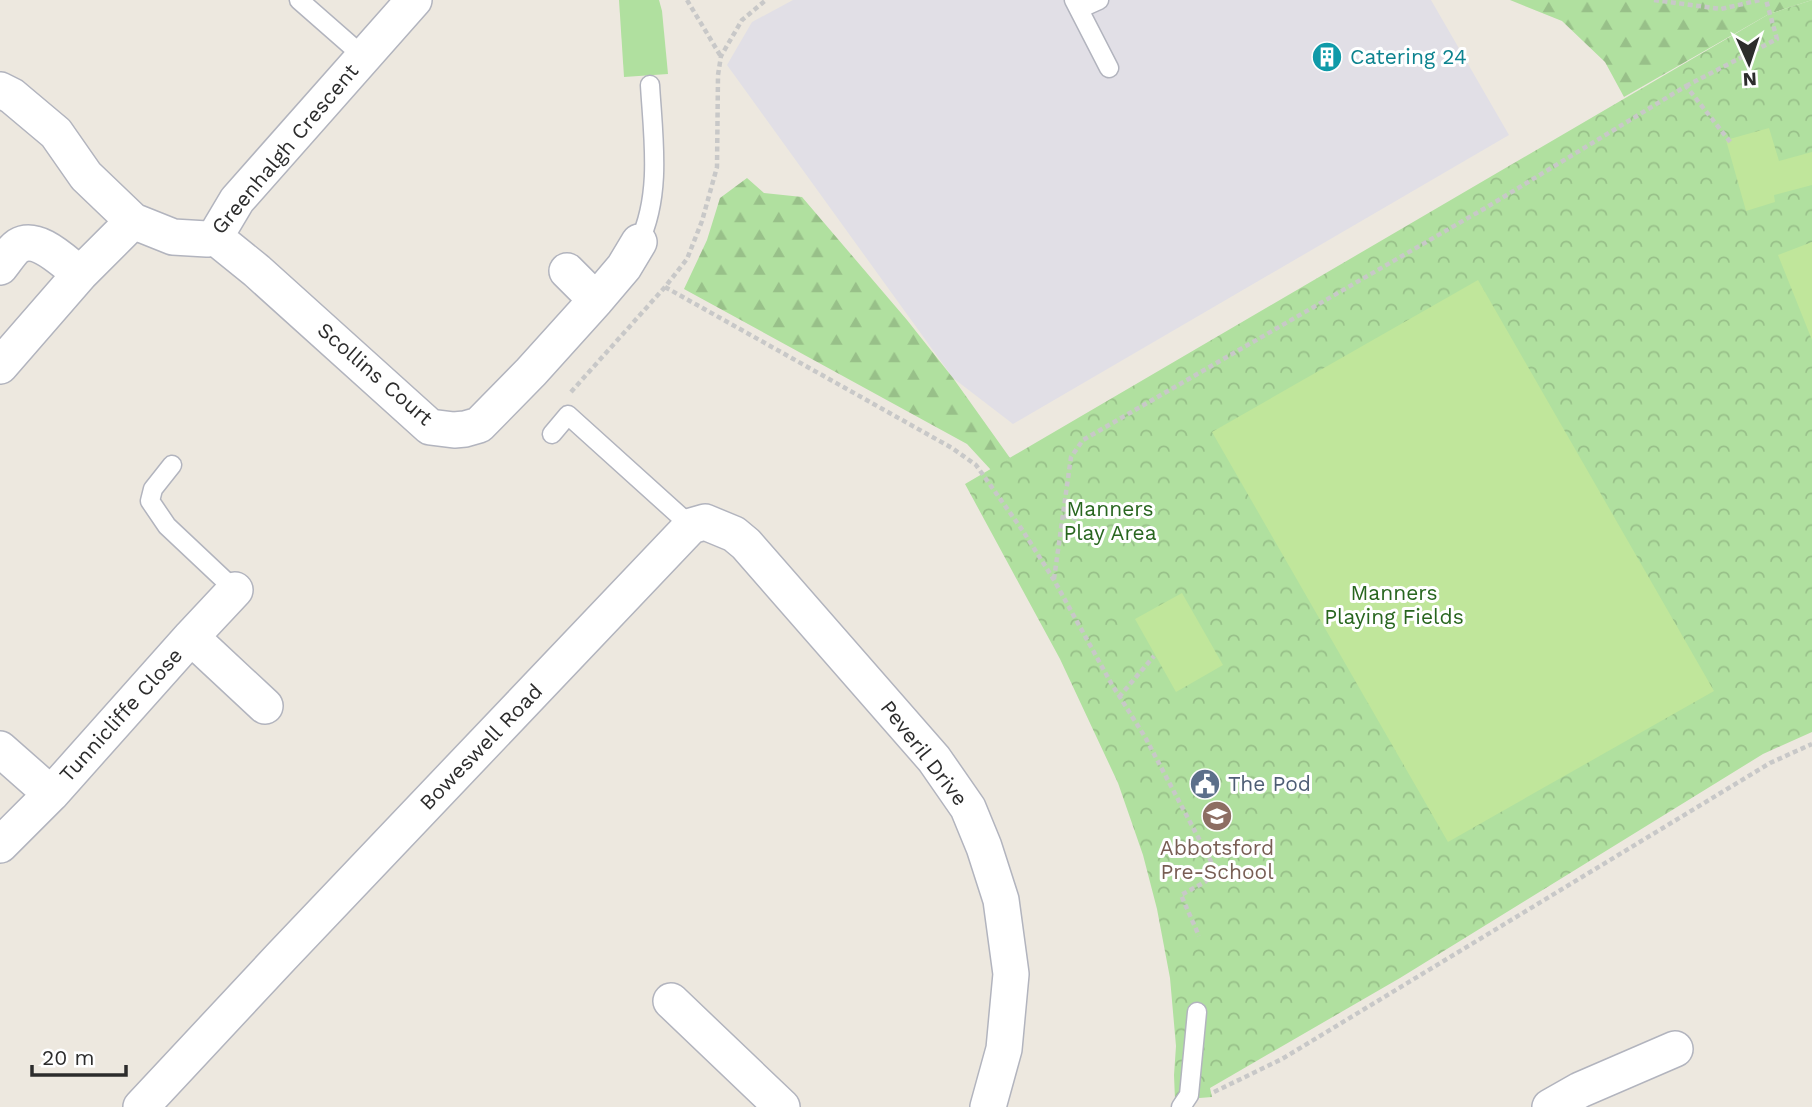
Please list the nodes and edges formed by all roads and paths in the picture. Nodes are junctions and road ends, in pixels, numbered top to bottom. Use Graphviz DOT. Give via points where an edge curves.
graph roads {
  1 [pos="299,0"];
  2 [pos="414,0"];
  3 [pos="687,0"];
  4 [pos="766,0"];
  5 [pos="1099,0"];
  6 [pos="1654,0"];
  7 [pos="1760,0"];
  8 [pos="1766,0"];
  9 [pos="1077,5"];
  10 [pos="721,56"];
  11 [pos="364,57"];
  12 [pos="1109,68"];
  13 [pos="650,85"];
  14 [pos="1686,86"];
  15 [pos="0,90"];
  16 [pos="1731,143"];
  17 [pos="133,221"];
  18 [pos="215,237"];
  19 [pos="639,242"];
  20 [pos="0,267"];
  21 [pos="567,271"];
  22 [pos="80,274"];
  23 [pos="665,287"];
  24 [pos="596,300"];
  25 [pos="0,366"];
  26 [pos="568,415"];
  27 [pos="552,434"];
  28 [pos="172,465"];
  29 [pos="1064,516"];
  30 [pos="1078,519"];
  31 [pos="691,527"];
  32 [pos="1054,580"];
  33 [pos="235,590"];
  34 [pos="191,637"];
  35 [pos="1154,656"];
  36 [pos="1119,697"];
  37 [pos="265,706"];
  38 [pos="1812,744"];
  39 [pos="0,749"];
  40 [pos="51,794"];
  41 [pos="0,845"];
  42 [pos="1199,936"];
  43 [pos="671,1001"];
  44 [pos="1197,1012"];
  45 [pos="1675,1049"];
  46 [pos="1185,1101"];
  47 [pos="141,1107"];
  48 [pos="782,1107"];
  49 [pos="988,1107"];
  50 [pos="1550,1107"];
  1 -- 11 [label="lane"];
  2 -- 11 [label="street, Greenhalgh Crescent"];
  3 -- 10 [label="path"];
  4 -- 10 [label="path" via="742,20"];
  5 -- 9 [label="lane"];
  6 -- 7 [label="path" via="1721,9"];
  8 -- 14 [label="path" via="1777,39"];
  9 -- 12 [label="lane"];
  10 -- 23 [label="path" via="717,167 687,259"];
  11 -- 18 [label="street, Greenhalgh Crescent" via="237,200"];
  13 -- 19 [label="lane" via="654,172"];
  14 -- 16 [label="path"];
  14 -- 29 [label="path" via="1487,207 1083,440 1071,457"];
  15 -- 17 [label="street" via="56,133 86,176"];
  17 -- 18 [label="street, Greenhalgh Crescent" via="173,237"];
  17 -- 22 [label="street"];
  18 -- 24 [label="street, Scollins Court" via="430,427 454,430 479,425"];
  19 -- 24 [label="street, Scollins Court"];
  20 -- 22 [label="street" via="18,246 33,242"];
  21 -- 24 [label="street"];
  22 -- 25 [label="street"];
  23 -- 26 [label="path" via="559,407"];
  23 -- 32 [label="path" via="976,465"];
  26 -- 27 [label="lane"];
  26 -- 31 [label="lane"];
  28 -- 33 [label="lane" via="153,489 150,501 167,526"];
  29 -- 30 [label="path"];
  29 -- 32 [label="path"];
  31 -- 47 [label="street, Boweswell Road"];
  31 -- 49 [label="street, Peveril Drive" via="705,522 746,544 934,759 968,808 1001,900 1011,974 1004,1049"];
  32 -- 36 [label="path"];
  33 -- 34 [label="street, Tunnicliffe Close"];
  34 -- 37 [label="street, Tunnicliffe Close"];
  34 -- 40 [label="street, Tunnicliffe Close"];
  35 -- 36 [label="path"];
  36 -- 42 [label="path" via="1216,871 1181,895"];
  38 -- 46 [label="path" via="1770,763 1283,1059 1218,1091"];
  39 -- 40 [label="street"];
  40 -- 41 [label="street, Tunnicliffe Close"];
  43 -- 48 [label="street"];
  44 -- 46 [label="lane"];
  45 -- 50 [label="street"];
}
